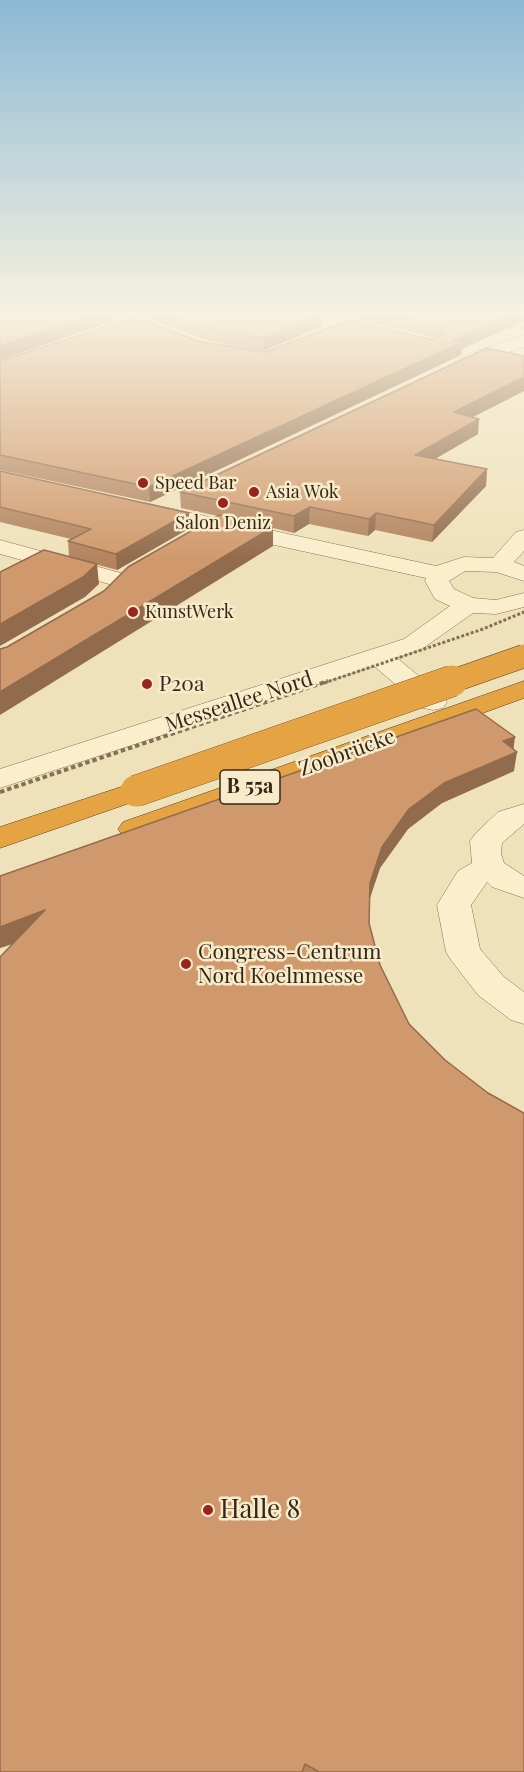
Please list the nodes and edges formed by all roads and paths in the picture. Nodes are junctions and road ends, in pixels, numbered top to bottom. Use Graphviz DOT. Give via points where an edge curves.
graph roads {
  1 [pos="178,499"];
  2 [pos="129,506"];
  3 [pos="152,511"];
  4 [pos="215,525"];
  5 [pos="524,537"];
  6 [pos="187,542"];
  7 [pos="0,547"];
  8 [pos="499,565"];
  9 [pos="440,574"];
  10 [pos="524,574"];
  11 [pos="121,582"];
  12 [pos="524,600"];
  13 [pos="468,605"];
  14 [pos="524,612"];
  15 [pos="361,655"];
  16 [pos="524,656"];
  17 [pos="524,689"];
  18 [pos="433,702"];
  19 [pos="0,779"];
  20 [pos="0,792"];
  21 [pos="524,813"];
  22 [pos="0,838"];
  23 [pos="110,838"];
  24 [pos="489,867"];
  25 [pos="524,888"];
  26 [pos="524,1011"];
  1 -- 3 [label="street"];
  2 -- 3 [label="street"];
  3 -- 4 [label="street"];
  4 -- 6 [label="street"];
  4 -- 9 [label="street"];
  5 -- 8 [label="street"];
  7 -- 11 [label="street"];
  8 -- 9 [label="street" via="464,564"];
  8 -- 10 [label="street"];
  9 -- 13 [label="street" via="437,581 444,594"];
  12 -- 13 [label="street" via="496,607"];
  13 -- 15 [label="street, Messeallee Nord" via="426,637"];
  14 -- 20 [label="path, bridge"];
  15 -- 18 [label="street"];
  15 -- 19 [label="street, Messeallee Nord"];
  16 -- 22 [label="highway, Zoobrücke / B 55a, bridge"];
  17 -- 23 [label="highway, Zoobrücke / B 55a"];
  21 -- 24 [label="street" via="509,819 486,841"];
  24 -- 25 [label="street" via="504,880"];
  24 -- 26 [label="street" via="470,878 462,890 454,906 457,928 464,952 474,966 491,986"];
}
